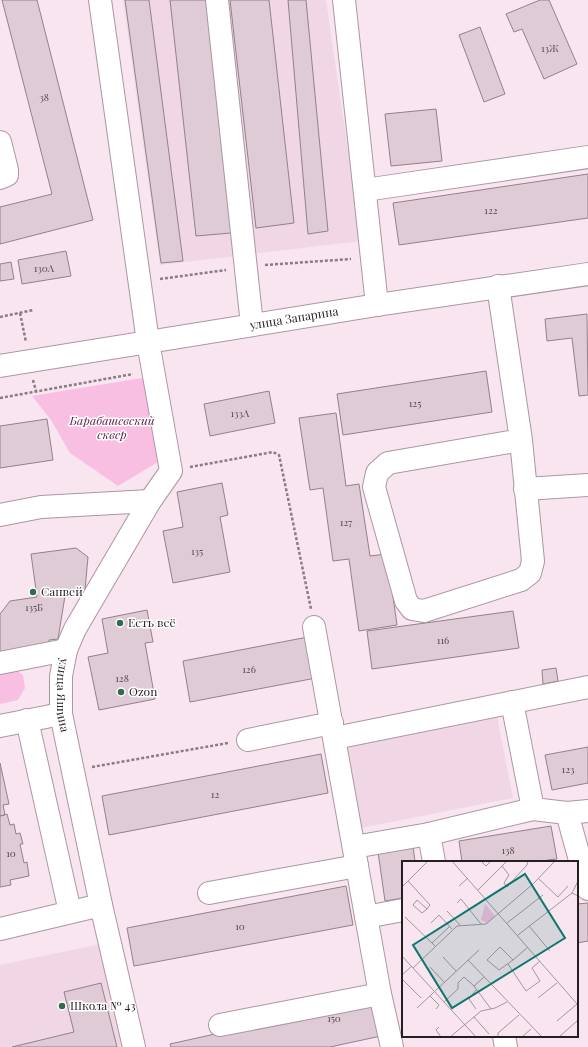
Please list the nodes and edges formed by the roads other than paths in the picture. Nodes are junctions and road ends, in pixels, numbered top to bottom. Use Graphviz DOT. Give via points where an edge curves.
graph roads {
  1 [pos="100,0"];
  2 [pos="217,0"];
  3 [pos="344,0"];
  4 [pos="0,142"];
  5 [pos="588,157"];
  6 [pos="0,178"];
  7 [pos="364,190"];
  8 [pos="588,274"];
  9 [pos="498,286"];
  10 [pos="377,305"];
  11 [pos="252,325"];
  12 [pos="148,342"];
  13 [pos="0,366"];
  14 [pos="521,440"];
  15 [pos="588,485"];
  16 [pos="525,488"];
  17 [pos="150,501"];
  18 [pos="0,514"];
  19 [pos="314,627"];
  20 [pos="66,650"];
  21 [pos="0,663"];
  22 [pos="588,687"];
  23 [pos="512,702"];
  24 [pos="61,714"];
  25 [pos="27,720"];
  26 [pos="0,726"];
  27 [pos="333,730"];
  28 [pos="248,740"];
  29 [pos="532,809"];
  30 [pos="578,812"];
  31 [pos="429,834"];
  32 [pos="356,856"];
  33 [pos="434,861"];
  34 [pos="588,889"];
  35 [pos="209,893"];
  36 [pos="101,906"];
  37 [pos="402,910"];
  38 [pos="70,912"];
  39 [pos="366,917"];
  40 [pos="0,929"];
  41 [pos="380,994"];
  42 [pos="220,1025"];
  43 [pos="504,1037"];
  44 [pos="134,1047"];
  45 [pos="392,1047"];
  46 [pos="506,1047"];
  1 -- 12 [label="street"];
  2 -- 11 [label="street"];
  3 -- 7 [label="street"];
  4 -- 6 [label="street" via="7,170 7,175"];
  5 -- 7 [label="street"];
  7 -- 10 [label="street"];
  8 -- 9 [label="street, улица Запарина"];
  9 -- 10 [label="street, улица Запарина"];
  9 -- 14 [label="street"];
  10 -- 11 [label="street, улица Запарина"];
  11 -- 12 [label="street, улица Запарина"];
  12 -- 13 [label="street, улица Запарина"];
  12 -- 17 [label="street, улица Яшина" via="171,471"];
  14 -- 16 [label="street"];
  14 -- 16 [label="street" via="388,462 376,473 374,487 406,601 412,609 424,611 521,580 530,573 533,561"];
  15 -- 16 [label="street"];
  17 -- 18 [label="street" via="41,507"];
  17 -- 20 [label="street, улица Яшина" via="75,629"];
  19 -- 27 [label="street"];
  20 -- 21 [label="street"];
  20 -- 24 [label="street, улица Яшина" via="61,676"];
  22 -- 23 [label="street"];
  23 -- 27 [label="street"];
  23 -- 29 [label="street"];
  24 -- 25 [label="street"];
  24 -- 36 [label="street, улица Яшина"];
  25 -- 26 [label="street"];
  25 -- 38 [label="street"];
  27 -- 28 [label="street"];
  27 -- 32 [label="street"];
  29 -- 30 [label="street"];
  29 -- 31 [label="street"];
  30 -- 34 [label="street"];
  31 -- 32 [label="street"];
  31 -- 33 [label="street"];
  32 -- 35 [label="street"];
  32 -- 39 [label="street"];
  36 -- 38 [label="street"];
  36 -- 44 [label="street, улица Яшина"];
  37 -- 39 [label="street"];
  38 -- 40 [label="street"];
  39 -- 41 [label="street"];
  41 -- 42 [label="street"];
  41 -- 45 [label="street"];
  43 -- 46 [label="street"];
}
